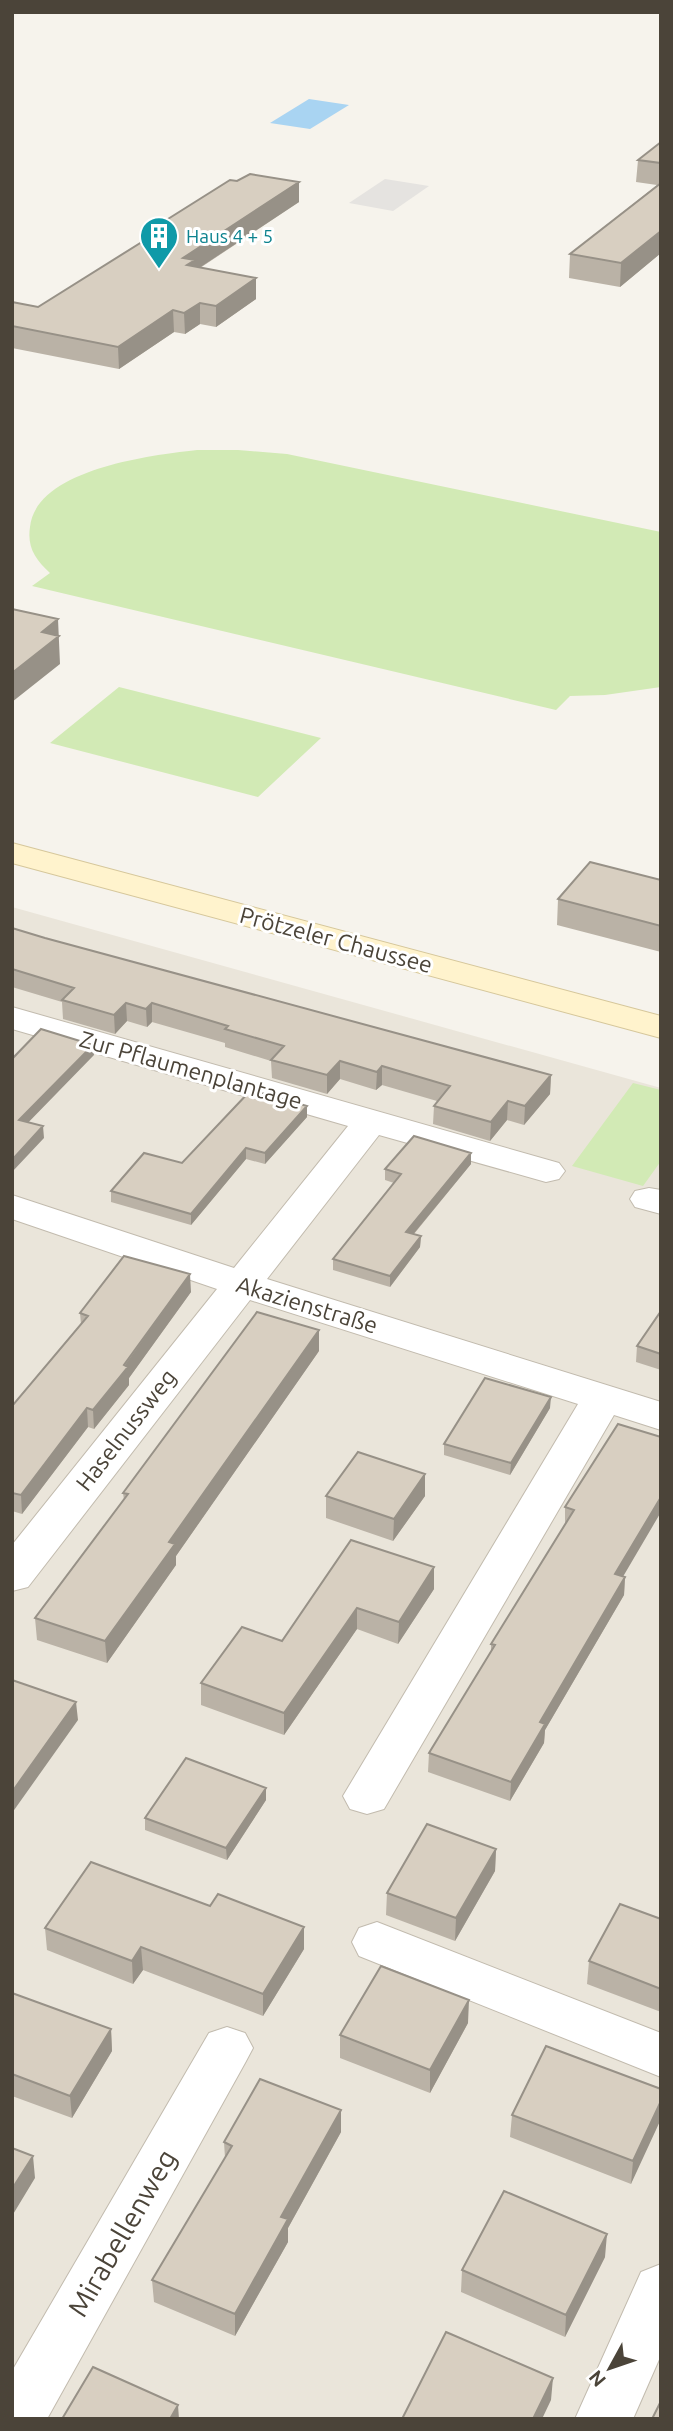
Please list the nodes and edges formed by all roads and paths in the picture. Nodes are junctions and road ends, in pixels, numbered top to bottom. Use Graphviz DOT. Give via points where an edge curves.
graph roads {
  1 [pos="12,853"];
  2 [pos="12,1018"];
  3 [pos="661,1027"];
  4 [pos="370,1122"];
  5 [pos="546,1171"];
  6 [pos="12,1206"];
  7 [pos="240,1284"];
  8 [pos="604,1398"];
  9 [pos="661,1416"];
  10 [pos="12,1576"];
  11 [pos="368,1796"];
  12 [pos="377,1942"];
  13 [pos="227,2048"];
  14 [pos="661,2056"];
  15 [pos="661,2289"];
  16 [pos="16,2419"];
  17 [pos="604,2419"];
  1 -- 3 [label="main road, Prötzeler Chaussee"];
  2 -- 4 [label="street, Zur Pflaumenplantage"];
  4 -- 5 [label="street, Zur Pflaumenplantage"];
  4 -- 7 [label="street"];
  6 -- 7 [label="street, Akazienstraße"];
  7 -- 8 [label="street, Akazienstraße"];
  7 -- 10 [label="street, Haselnussweg"];
  8 -- 9 [label="street, Akazienstraße"];
  8 -- 11 [label="street"];
  12 -- 14 [label="street"];
  13 -- 16 [label="street, Mirabellenweg"];
  15 -- 17 [label="street"];
}
